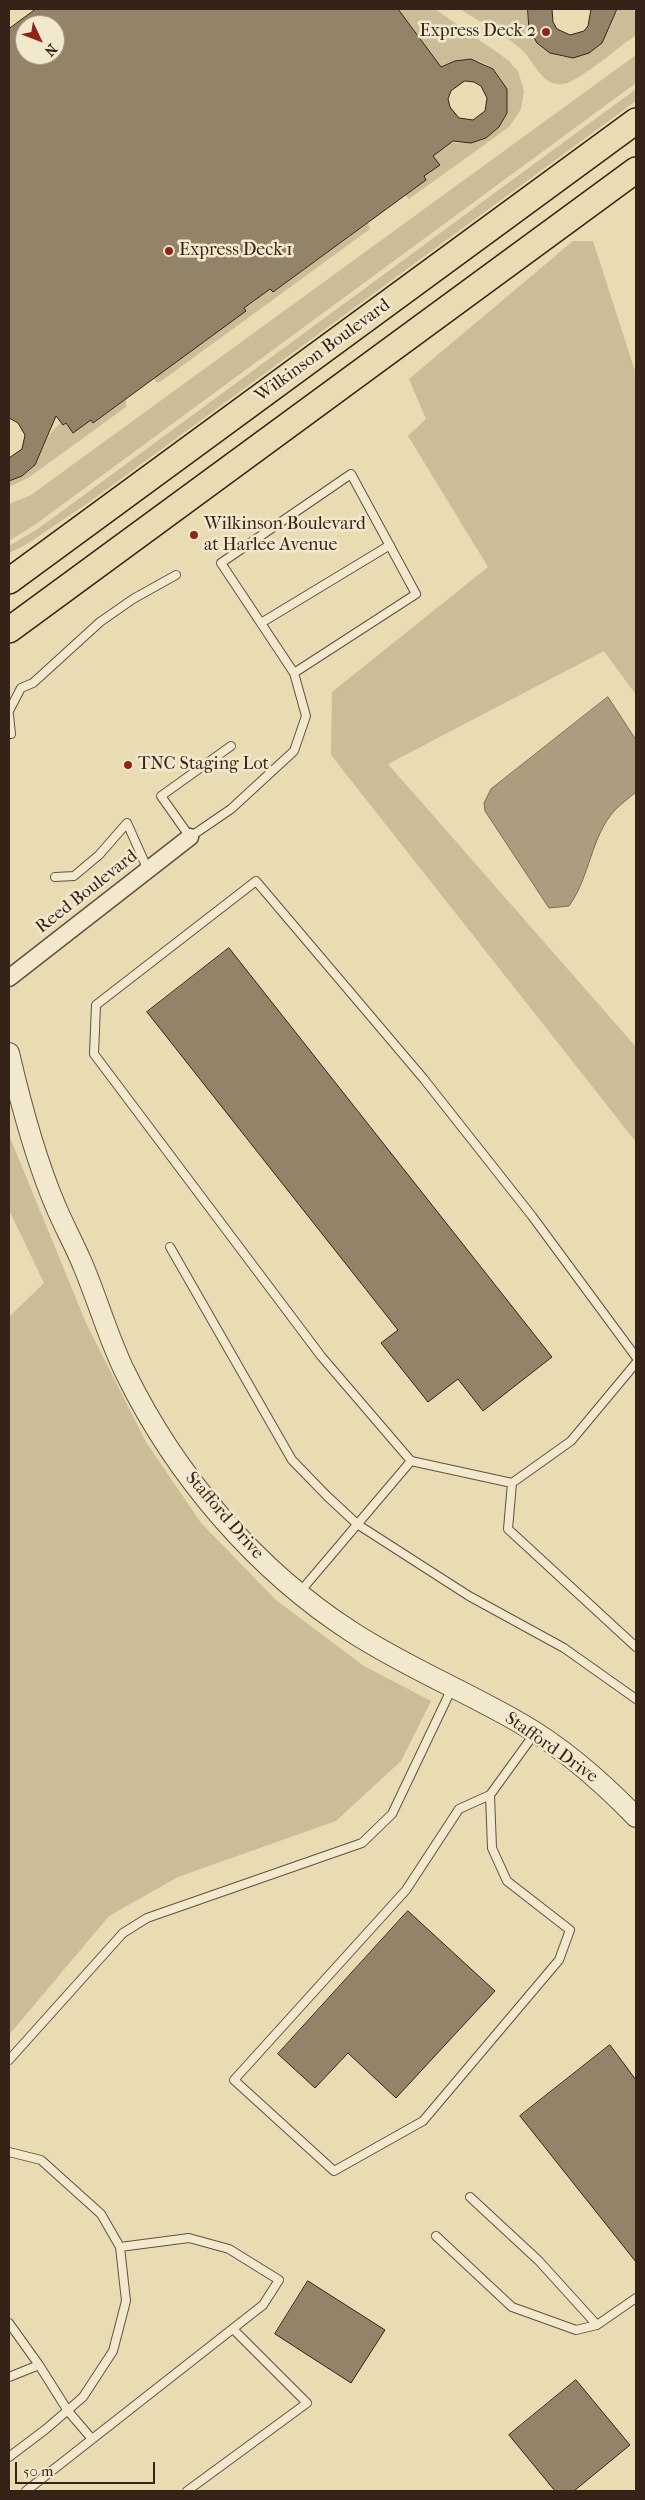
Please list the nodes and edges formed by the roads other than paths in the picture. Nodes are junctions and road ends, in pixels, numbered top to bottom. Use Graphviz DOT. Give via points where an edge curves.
graph roads {
  1 [pos="636,120"];
  2 [pos="636,170"];
  3 [pos="493,226"];
  4 [pos="518,257"];
  5 [pos="78,530"];
  6 [pos="390,545"];
  7 [pos="9,562"];
  8 [pos="176,575"];
  9 [pos="9,581"];
  10 [pos="261,623"];
  11 [pos="9,630"];
  12 [pos="294,673"];
  13 [pos="9,710"];
  14 [pos="9,714"];
  15 [pos="10,734"];
  16 [pos="231,746"];
  17 [pos="190,837"];
  18 [pos="148,870"];
  19 [pos="55,877"];
  20 [pos="9,978"];
  21 [pos="9,1054"];
  22 [pos="170,1247"];
  23 [pos="636,1357"];
  24 [pos="636,1363"];
  25 [pos="411,1461"];
  26 [pos="512,1483"];
  27 [pos="357,1524"];
  28 [pos="299,1592"];
  29 [pos="636,1646"];
  30 [pos="452,1688"];
  31 [pos="636,1699"];
  32 [pos="535,1733"];
  33 [pos="490,1795"];
  34 [pos="636,1817"];
  35 [pos="9,2060"];
  36 [pos="9,2152"];
  37 [pos="470,2197"];
  38 [pos="436,2236"];
  39 [pos="120,2247"];
  40 [pos="636,2298"];
  41 [pos="9,2323"];
  42 [pos="597,2326"];
  43 [pos="232,2329"];
  44 [pos="39,2365"];
  45 [pos="9,2377"];
  46 [pos="68,2411"];
  47 [pos="92,2439"];
  48 [pos="9,2457"];
  49 [pos="26,2491"];
  50 [pos="187,2491"];
  1 -- 3 [label="main road, Wilkinson Boulevard"];
  2 -- 4 [label="main road"];
  3 -- 4 [label="main road"];
  3 -- 5 [label="main road, Wilkinson Boulevard"];
  4 -- 11 [label="main road"];
  5 -- 7 [label="main road"];
  5 -- 9 [label="main road, Wilkinson Boulevard"];
  6 -- 10 [label="lane"];
  6 -- 10 [label="lane" via="351,474 221,563"];
  6 -- 12 [label="lane" via="416,594"];
  8 -- 13 [label="lane" via="100,622 33,683 21,688"];
  10 -- 12 [label="lane"];
  12 -- 17 [label="lane" via="306,716 294,750 231,810"];
  14 -- 15 [label="lane"];
  16 -- 17 [label="lane" via="162,796"];
  17 -- 18 [label="street, Reed Boulevard"];
  18 -- 19 [label="lane" via="127,823 99,855 74,876"];
  18 -- 20 [label="street, Reed Boulevard"];
  21 -- 28 [label="street, Stafford Drive" via="22,1108 55,1206 139,1401 188,1476 223,1519 264,1563"];
  22 -- 27 [label="lane" via="292,1460"];
  23 -- 25 [label="lane" via="532,1216 423,1078 256,881 96,1005 94,1054 321,1356"];
  24 -- 26 [label="lane" via="571,1441"];
  25 -- 26 [label="lane"];
  25 -- 27 [label="lane"];
  26 -- 29 [label="lane" via="508,1529"];
  27 -- 28 [label="lane"];
  27 -- 31 [label="lane" via="469,1596 564,1648"];
  28 -- 30 [label="street, Stafford Drive" via="351,1631 402,1663"];
  30 -- 32 [label="street, Stafford Drive" via="522,1723"];
  30 -- 35 [label="lane" via="392,1814 362,1843 147,1918 123,1933"];
  32 -- 33 [label="lane"];
  32 -- 34 [label="street, Stafford Drive" via="579,1763"];
  33 -- 33 [label="lane" via="492,1848 506,1881 570,1930 559,1960 423,2121 334,2171 234,2080 406,1890 459,1809"];
  36 -- 39 [label="lane" via="41,2160 101,2214"];
  37 -- 42 [label="lane" via="539,2261"];
  38 -- 42 [label="lane" via="512,2307 576,2330"];
  39 -- 43 [label="lane" via="190,2238 229,2249 279,2280 263,2305"];
  39 -- 46 [label="lane" via="126,2301 113,2351 83,2396"];
  40 -- 42 [label="lane"];
  41 -- 44 [label="lane"];
  43 -- 47 [label="lane"];
  43 -- 50 [label="lane" via="307,2403"];
  44 -- 45 [label="lane"];
  44 -- 46 [label="lane"];
  46 -- 47 [label="lane"];
  46 -- 48 [label="lane"];
  47 -- 49 [label="lane"];
}
